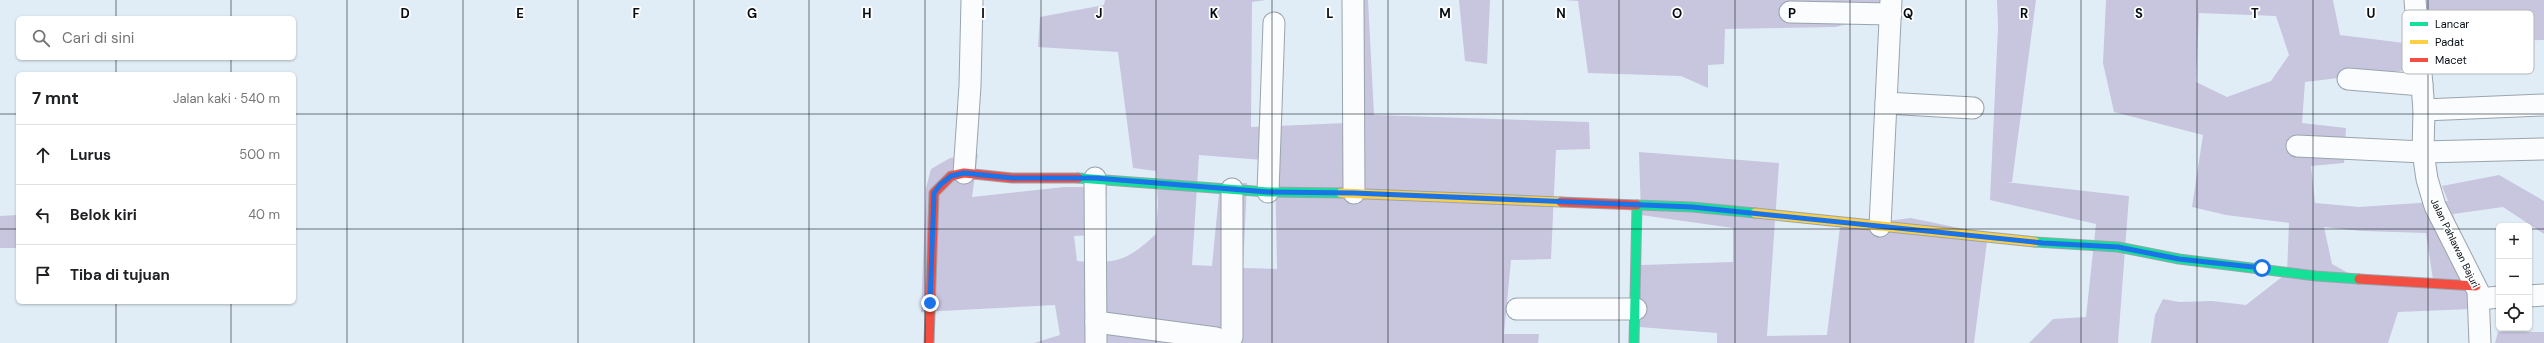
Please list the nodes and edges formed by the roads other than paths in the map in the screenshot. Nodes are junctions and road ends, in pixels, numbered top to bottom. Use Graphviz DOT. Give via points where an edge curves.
graph roads {
  1 [pos="972,0"];
  2 [pos="1353,0"];
  3 [pos="2415,0"];
  4 [pos="1891,7"];
  5 [pos="2416,10"];
  6 [pos="1790,12"];
  7 [pos="1274,22"];
  8 [pos="2421,74"];
  9 [pos="2348,79"];
  10 [pos="2422,85"];
  11 [pos="1886,103"];
  12 [pos="2544,105"];
  13 [pos="1973,108"];
  14 [pos="2424,110"];
  15 [pos="2297,146"];
  16 [pos="2544,149"];
  17 [pos="2423,152"];
  18 [pos="964,173"];
  19 [pos="1095,178"];
  20 [pos="1232,190"];
  21 [pos="1268,192"];
  22 [pos="1354,193"];
  23 [pos="1637,205"];
  24 [pos="1880,226"];
  25 [pos="2485,294"];
  26 [pos="2544,295"];
  27 [pos="2532,296"];
  28 [pos="1517,309"];
  29 [pos="1636,309"];
  30 [pos="1096,322"];
  31 [pos="929,343"];
  32 [pos="1096,343"];
  33 [pos="1634,343"];
  34 [pos="2480,343"];
  1 -- 18 [label="street"];
  2 -- 22 [label="street"];
  3 -- 5 [label="street, Jalan Pahlawan Bajuri"];
  4 -- 6 [label="street"];
  4 -- 11 [label="street"];
  7 -- 21 [label="street"];
  8 -- 10 [label="street, Jalan Pahlawan Bajuri"];
  9 -- 10 [label="street"];
  10 -- 14 [label="street, Jalan Pahlawan Bajuri"];
  11 -- 13 [label="street"];
  11 -- 24 [label="street"];
  12 -- 14 [label="street"];
  14 -- 17 [label="street, Jalan Pahlawan Bajuri"];
  15 -- 17 [label="street"];
  16 -- 17 [label="street"];
  17 -- 25 [label="street, Jalan Pahlawan Bajuri" via="2427,180 2435,206"];
  18 -- 19 [label="street" via="1012,178"];
  18 -- 31 [label="street" via="951,176 934,193"];
  19 -- 20 [label="street"];
  19 -- 30 [label="street"];
  20 -- 21 [label="street"];
  20 -- 30 [label="street" via="1224,338"];
  21 -- 22 [label="street"];
  22 -- 23 [label="street"];
  23 -- 24 [label="street" via="1692,207"];
  23 -- 29 [label="street"];
  24 -- 25 [label="street" via="2043,243 2118,247 2179,259"];
  25 -- 34 [label="street, Jalan Pahlawan Bajuri"];
  26 -- 27 [label="street"];
  28 -- 29 [label="street"];
  29 -- 33 [label="street"];
  30 -- 32 [label="street"];
}
